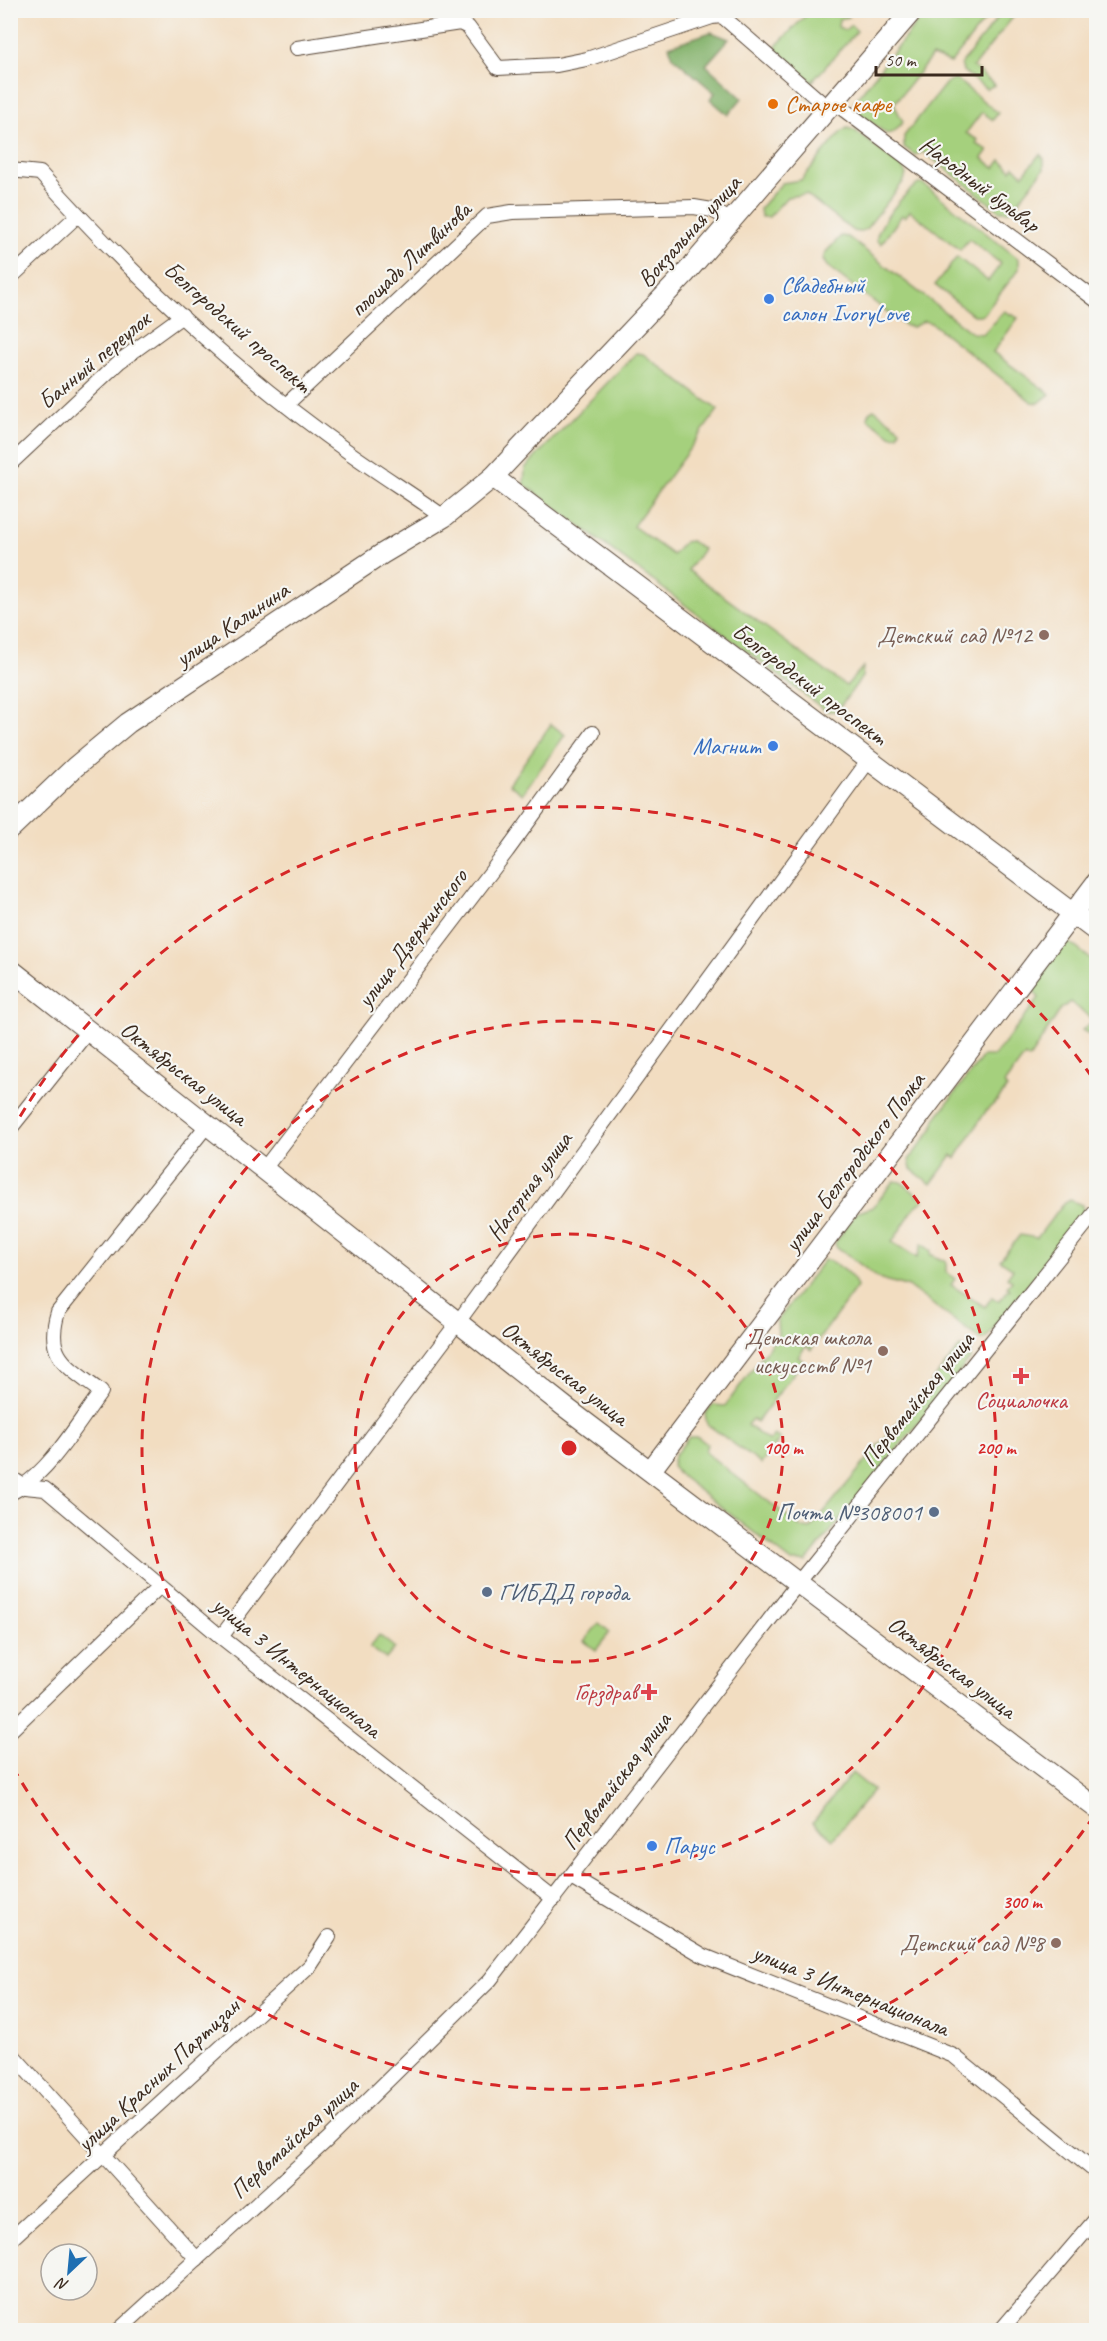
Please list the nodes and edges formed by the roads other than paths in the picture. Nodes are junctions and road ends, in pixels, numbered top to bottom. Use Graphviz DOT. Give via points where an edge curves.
graph roads {
  1 [pos="913,10"];
  2 [pos="297,48"];
  3 [pos="832,106"];
  4 [pos="10,170"];
  5 [pos="78,215"];
  6 [pos="732,221"];
  7 [pos="10,278"];
  8 [pos="1096,300"];
  9 [pos="182,316"];
  10 [pos="286,405"];
  11 [pos="10,464"];
  12 [pos="493,477"];
  13 [pos="444,517"];
  14 [pos="593,733"];
  15 [pos="869,760"];
  16 [pos="10,829"];
  17 [pos="1096,883"];
  18 [pos="1074,914"];
  19 [pos="1096,931"];
  20 [pos="10,969"];
  21 [pos="89,1030"];
  22 [pos="208,1124"];
  23 [pos="10,1129"];
  24 [pos="264,1169"];
  25 [pos="1096,1211"];
  26 [pos="458,1322"];
  27 [pos="651,1470"];
  28 [pos="10,1477"];
  29 [pos="25,1487"];
  30 [pos="10,1493"];
  31 [pos="798,1583"];
  32 [pos="160,1586"];
  33 [pos="221,1637"];
  34 [pos="10,1731"];
  35 [pos="1096,1808"];
  36 [pos="571,1877"];
  37 [pos="554,1899"];
  38 [pos="329,1938"];
  39 [pos="10,2052"];
  40 [pos="105,2155"];
  41 [pos="1096,2172"];
  42 [pos="1096,2219"];
  43 [pos="10,2240"];
  44 [pos="197,2259"];
  45 [pos="118,2331"];
  46 [pos="1000,2331"];
  1 -- 3 [label="street, Вокзальная улица"];
  2 -- 3 [label="street, Народный бульвар" via="460,22 498,68 528,67 587,59 722,16"];
  3 -- 6 [label="street, Вокзальная улица"];
  3 -- 8 [label="street, Народный бульвар"];
  4 -- 5 [label="street, Белгородский проспект" via="40,172"];
  5 -- 7 [label="street"];
  5 -- 9 [label="street, Белгородский проспект"];
  6 -- 10 [label="street, площадь Литвинова" via="712,210 694,207 488,216"];
  6 -- 12 [label="street, Вокзальная улица"];
  9 -- 10 [label="street, Белгородский проспект"];
  9 -- 11 [label="street, Банный переулок" via="120,361"];
  10 -- 13 [label="street, Белгородский проспект"];
  12 -- 13 [label="street, улица Калинина"];
  12 -- 15 [label="street, Белгородский проспект"];
  13 -- 16 [label="street, улица Калинина" via="128,723"];
  14 -- 24 [label="street, улица Дзержинского"];
  15 -- 18 [label="street, Белгородский проспект"];
  15 -- 26 [label="street, Нагорная улица"];
  17 -- 18 [label="street, улица Белгородского Полка"];
  18 -- 19 [label="street, Белгородский проспект"];
  18 -- 27 [label="street, улица Белгородского Полка"];
  20 -- 21 [label="street, Октябрьская улица"];
  21 -- 22 [label="street, Октябрьская улица"];
  21 -- 23 [label="street"];
  22 -- 24 [label="street, Октябрьская улица"];
  22 -- 29 [label="street" via="58,1312 52,1332 56,1353 101,1392"];
  24 -- 26 [label="street, Октябрьская улица"];
  25 -- 31 [label="street, Первомайская улица"];
  26 -- 27 [label="street, Октябрьская улица"];
  26 -- 33 [label="street, Нагорная улица"];
  27 -- 31 [label="street, Октябрьская улица"];
  28 -- 29 [label="street, улица 3 Интернационала"];
  29 -- 30 [label="street"];
  29 -- 32 [label="street, улица 3 Интернационала" via="45,1489"];
  31 -- 35 [label="street, Октябрьская улица"];
  31 -- 36 [label="street, Первомайская улица"];
  32 -- 33 [label="street, улица 3 Интернационала"];
  32 -- 34 [label="street"];
  33 -- 37 [label="street, улица 3 Интернационала"];
  36 -- 37 [label="street, Первомайская улица"];
  36 -- 41 [label="street, улица 3 Интернационала" via="704,1956 954,2056"];
  37 -- 44 [label="street, Первомайская улица" via="490,1980 327,2140"];
  38 -- 40 [label="street, улица Красных Партизан" via="310,1966"];
  39 -- 40 [label="street"];
  40 -- 43 [label="street, улица Красных Партизан"];
  40 -- 44 [label="street"];
  42 -- 46 [label="street"];
  44 -- 45 [label="street, Первомайская улица"];
}
